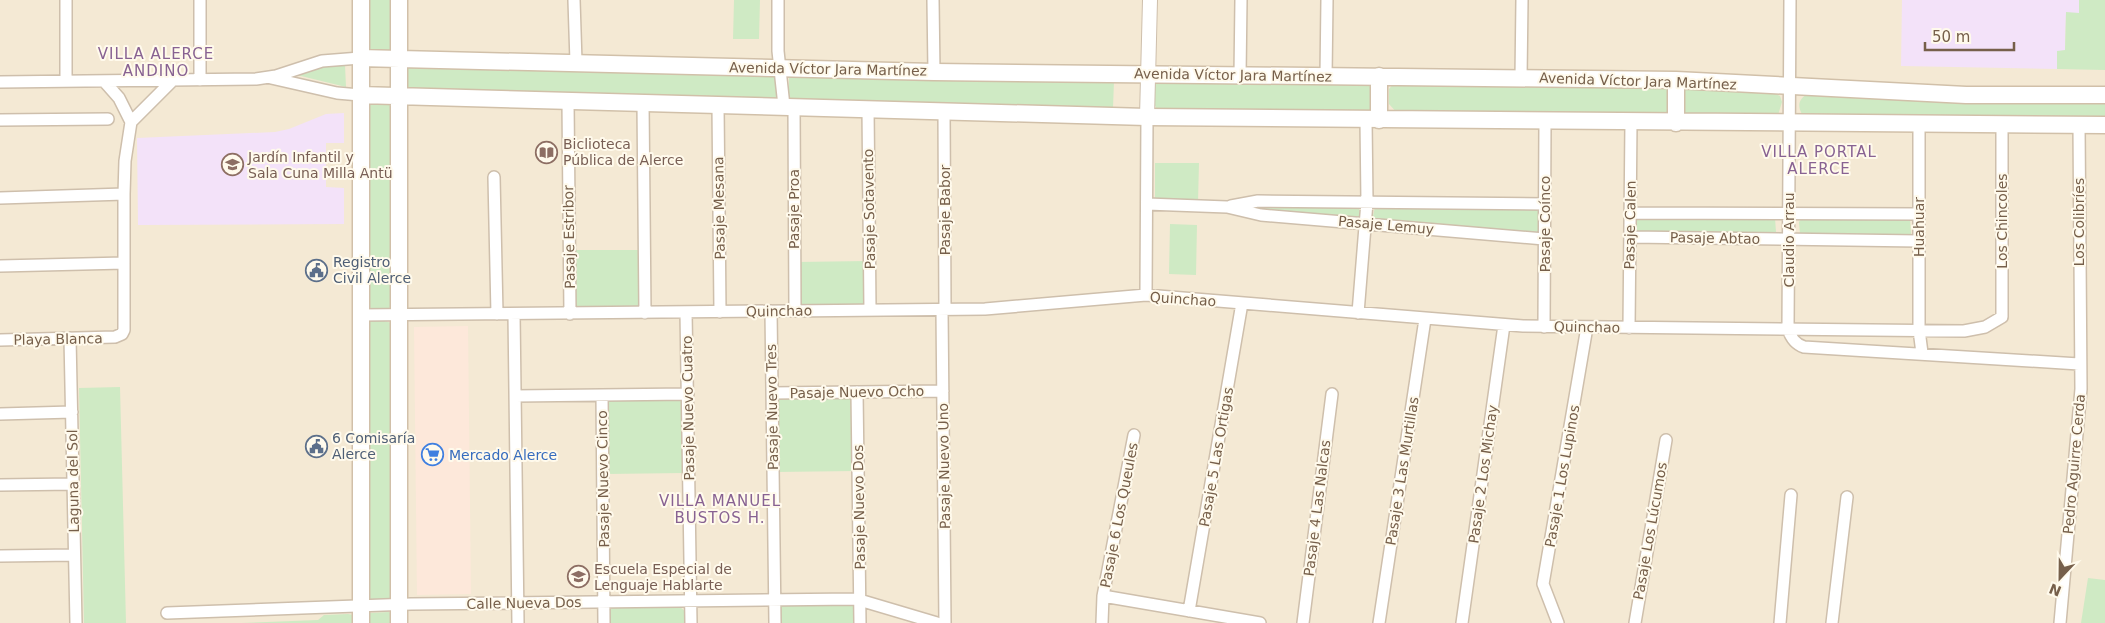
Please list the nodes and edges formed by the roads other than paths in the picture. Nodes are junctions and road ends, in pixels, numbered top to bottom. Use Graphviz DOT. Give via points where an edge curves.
graph roads {
  1 [pos="66,0"];
  2 [pos="200,0"];
  3 [pos="361,0"];
  4 [pos="399,0"];
  5 [pos="574,0"];
  6 [pos="778,0"];
  7 [pos="933,0"];
  8 [pos="1150,0"];
  9 [pos="1241,0"];
  10 [pos="1327,0"];
  11 [pos="1522,0"];
  12 [pos="1790,0"];
  13 [pos="360,58"];
  14 [pos="398,58"];
  15 [pos="576,62"];
  16 [pos="780,69"];
  17 [pos="934,72"];
  18 [pos="1148,74"];
  19 [pos="1240,75"];
  20 [pos="271,76"];
  21 [pos="1326,76"];
  22 [pos="1379,76"];
  23 [pos="1521,78"];
  24 [pos="173,80"];
  25 [pos="200,80"];
  26 [pos="1676,80"];
  27 [pos="66,81"];
  28 [pos="104,81"];
  29 [pos="0,82"];
  30 [pos="1789,87"];
  31 [pos="360,95"];
  32 [pos="2105,95"];
  33 [pos="397,96"];
  34 [pos="568,100"];
  35 [pos="643,103"];
  36 [pos="718,105"];
  37 [pos="789,106"];
  38 [pos="868,108"];
  39 [pos="944,110"];
  40 [pos="1147,117"];
  41 [pos="108,119"];
  42 [pos="0,120"];
  43 [pos="1372,120"];
  44 [pos="1545,121"];
  45 [pos="131,122"];
  46 [pos="1631,122"];
  47 [pos="1676,122"];
  48 [pos="1790,123"];
  49 [pos="1919,124"];
  50 [pos="2002,125"];
  51 [pos="2079,125"];
  52 [pos="2105,125"];
  53 [pos="494,177"];
  54 [pos="124,194"];
  55 [pos="0,198"];
  56 [pos="1367,202"];
  57 [pos="1147,204"];
  58 [pos="1545,204"];
  59 [pos="1227,207"];
  60 [pos="1630,212"];
  61 [pos="1789,213"];
  62 [pos="1919,214"];
  63 [pos="1366,222"];
  64 [pos="1630,237"];
  65 [pos="1544,239"];
  66 [pos="1789,239"];
  67 [pos="1919,240"];
  68 [pos="124,263"];
  69 [pos="0,266"];
  70 [pos="1146,296"];
  71 [pos="1242,303"];
  72 [pos="870,310"];
  73 [pos="943,310"];
  74 [pos="771,311"];
  75 [pos="795,311"];
  76 [pos="686,312"];
  77 [pos="720,312"];
  78 [pos="645,313"];
  79 [pos="1358,313"];
  80 [pos="497,314"];
  81 [pos="514,314"];
  82 [pos="570,314"];
  83 [pos="398,315"];
  84 [pos="360,316"];
  85 [pos="2002,317"];
  86 [pos="1425,319"];
  87 [pos="1504,325"];
  88 [pos="1544,327"];
  89 [pos="1588,328"];
  90 [pos="1628,328"];
  91 [pos="1788,329"];
  92 [pos="1919,330"];
  93 [pos="70,338"];
  94 [pos="0,340"];
  95 [pos="1922,353"];
  96 [pos="2079,364"];
  97 [pos="943,391"];
  98 [pos="857,392"];
  99 [pos="772,393"];
  100 [pos="688,394"];
  101 [pos="1332,394"];
  102 [pos="602,395"];
  103 [pos="515,396"];
  104 [pos="72,412"];
  105 [pos="0,414"];
  106 [pos="1134,435"];
  107 [pos="1666,440"];
  108 [pos="73,484"];
  109 [pos="0,485"];
  110 [pos="1791,494"];
  111 [pos="1848,497"];
  112 [pos="74,555"];
  113 [pos="0,556"];
  114 [pos="1103,596"];
  115 [pos="860,599"];
  116 [pos="775,600"];
  117 [pos="690,601"];
  118 [pos="604,602"];
  119 [pos="518,603"];
  120 [pos="399,606"];
  121 [pos="1190,611"];
  122 [pos="166,613"];
  123 [pos="361,615"];
  124 [pos="1238,621"];
  125 [pos="76,623"];
  126 [pos="399,623"];
  127 [pos="518,623"];
  128 [pos="604,623"];
  129 [pos="691,623"];
  130 [pos="775,623"];
  131 [pos="860,623"];
  132 [pos="938,623"];
  133 [pos="945,623"];
  134 [pos="1102,623"];
  135 [pos="1260,623"];
  136 [pos="1303,623"];
  137 [pos="1379,623"];
  138 [pos="1462,623"];
  139 [pos="1558,623"];
  140 [pos="1635,623"];
  141 [pos="1780,623"];
  142 [pos="1832,623"];
  143 [pos="2060,623"];
  1 -- 27 [label="street"];
  2 -- 25 [label="street"];
  3 -- 13 [label="main road"];
  4 -- 14 [label="main road"];
  5 -- 15 [label="street"];
  6 -- 16 [label="street, Pasaje Proa"];
  7 -- 17 [label="street"];
  8 -- 18 [label="street"];
  9 -- 19 [label="street"];
  10 -- 21 [label="street"];
  11 -- 23 [label="street"];
  12 -- 30 [label="street, Claudio Arrau"];
  13 -- 14 [label="main road, Avenida Víctor Jara Martínez"];
  13 -- 20 [label="street" via="322,61"];
  13 -- 31 [label="main road"];
  14 -- 15 [label="main road, Avenida Víctor Jara Martínez"];
  14 -- 33 [label="main road"];
  15 -- 16 [label="main road, Avenida Víctor Jara Martínez"];
  16 -- 17 [label="main road, Avenida Víctor Jara Martínez"];
  16 -- 37 [label="street, Pasaje Proa"];
  17 -- 18 [label="main road, Avenida Víctor Jara Martínez"];
  18 -- 19 [label="main road, Avenida Víctor Jara Martínez"];
  18 -- 40 [label="street"];
  19 -- 21 [label="main road, Avenida Víctor Jara Martínez"];
  20 -- 25 [label="street"];
  20 -- 31 [label="street" via="337,93"];
  21 -- 22 [label="main road, Avenida Víctor Jara Martínez"];
  22 -- 23 [label="main road, Avenida Víctor Jara Martínez"];
  22 -- 43 [label="main road"];
  23 -- 26 [label="main road, Avenida Víctor Jara Martínez"];
  24 -- 25 [label="street"];
  24 -- 28 [label="street"];
  24 -- 45 [label="street"];
  26 -- 30 [label="main road, Avenida Víctor Jara Martínez"];
  26 -- 47 [label="main road"];
  27 -- 28 [label="street"];
  27 -- 29 [label="street"];
  28 -- 45 [label="street" via="119,98"];
  30 -- 32 [label="main road, Avenida Víctor Jara Martínez" via="1966,95"];
  30 -- 48 [label="street, Claudio Arrau"];
  31 -- 33 [label="main road"];
  31 -- 84 [label="main road"];
  33 -- 34 [label="main road"];
  33 -- 83 [label="main road"];
  34 -- 35 [label="main road"];
  34 -- 82 [label="street, Pasaje Estribor"];
  35 -- 36 [label="main road"];
  35 -- 78 [label="street"];
  36 -- 37 [label="main road"];
  36 -- 77 [label="street, Pasaje Mesana"];
  37 -- 38 [label="main road"];
  37 -- 75 [label="street, Pasaje Proa"];
  38 -- 39 [label="main road"];
  38 -- 72 [label="street, Pasaje Sotavento"];
  39 -- 40 [label="main road"];
  39 -- 73 [label="street, Pasaje Babor"];
  40 -- 43 [label="main road"];
  40 -- 57 [label="street"];
  41 -- 42 [label="street"];
  43 -- 44 [label="main road"];
  43 -- 56 [label="street"];
  44 -- 46 [label="main road"];
  44 -- 58 [label="street, Pasaje Coínco"];
  45 -- 54 [label="street"];
  46 -- 47 [label="main road"];
  46 -- 60 [label="street, Pasaje Calen"];
  47 -- 48 [label="main road"];
  48 -- 49 [label="main road"];
  48 -- 61 [label="street, Claudio Arrau"];
  49 -- 50 [label="main road"];
  49 -- 62 [label="street, Huahuar"];
  50 -- 51 [label="main road"];
  50 -- 85 [label="street, Los Chincoles"];
  51 -- 52 [label="main road"];
  51 -- 96 [label="street, Los Colibríes"];
  53 -- 80 [label="street"];
  54 -- 55 [label="street"];
  54 -- 68 [label="street"];
  56 -- 58 [label="street, Pasaje Lemuy"];
  56 -- 59 [label="street, Pasaje Lemuy" via="1258,201"];
  56 -- 63 [label="street"];
  57 -- 59 [label="street, Pasaje Lemuy"];
  57 -- 70 [label="street"];
  58 -- 65 [label="street, Pasaje Coínco"];
  59 -- 63 [label="street, Pasaje Lemuy" via="1261,215"];
  60 -- 61 [label="street, Pasaje Abtao"];
  60 -- 64 [label="street, Pasaje Calen"];
  61 -- 62 [label="street, Pasaje Abtao"];
  61 -- 66 [label="street, Claudio Arrau"];
  62 -- 67 [label="street, Huahuar"];
  63 -- 65 [label="street, Pasaje Lemuy"];
  63 -- 79 [label="street"];
  64 -- 66 [label="street, Pasaje Abtao"];
  64 -- 90 [label="street, Pasaje Calen"];
  65 -- 88 [label="street, Pasaje Coínco"];
  66 -- 67 [label="street, Pasaje Abtao"];
  66 -- 91 [label="street, Claudio Arrau"];
  67 -- 92 [label="street, Huahuar"];
  68 -- 69 [label="street"];
  68 -- 93 [label="street, Playa Blanca" via="122,334"];
  70 -- 71 [label="street, Quinchao"];
  70 -- 73 [label="street, Quinchao"];
  71 -- 79 [label="street, Quinchao"];
  71 -- 121 [label="street, Pasaje 5 Las Ortigas"];
  72 -- 73 [label="street, Quinchao"];
  72 -- 75 [label="street, Quinchao"];
  73 -- 97 [label="street, Pasaje Nuevo Uno"];
  74 -- 75 [label="street, Quinchao"];
  74 -- 77 [label="street, Quinchao"];
  74 -- 99 [label="street, Pasaje Nuevo Tres"];
  76 -- 77 [label="street, Quinchao"];
  76 -- 78 [label="street, Quinchao"];
  76 -- 100 [label="street, Pasaje Nuevo Cuatro"];
  78 -- 82 [label="street, Quinchao"];
  79 -- 86 [label="street, Quinchao"];
  80 -- 81 [label="street, Quinchao"];
  80 -- 83 [label="street, Quinchao"];
  81 -- 82 [label="street, Quinchao"];
  81 -- 103 [label="street"];
  83 -- 84 [label="street, Quinchao"];
  83 -- 120 [label="main road"];
  84 -- 123 [label="main road"];
  85 -- 92 [label="street, Quinchao" via="1985,326 1964,331"];
  86 -- 87 [label="street, Quinchao"];
  86 -- 137 [label="street, Pasaje 3 Las Murtillas"];
  87 -- 88 [label="street, Quinchao"];
  87 -- 138 [label="street, Pasaje 2 Los Michay"];
  88 -- 89 [label="street, Quinchao"];
  89 -- 90 [label="street, Quinchao"];
  89 -- 139 [label="street, Pasaje 1 Los Lupinos" via="1543,584"];
  90 -- 91 [label="street, Quinchao"];
  91 -- 92 [label="street, Quinchao"];
  91 -- 95 [label="street" via="1797,345 1804,347"];
  92 -- 95 [label="street, Huahuar"];
  93 -- 94 [label="street, Playa Blanca"];
  93 -- 104 [label="street, Laguna del Sol"];
  95 -- 96 [label="street"];
  96 -- 143 [label="street, Pedro Aguirre Cerda" via="2081,390"];
  97 -- 98 [label="street, Pasaje Nuevo Ocho"];
  97 -- 133 [label="street, Pasaje Nuevo Uno"];
  98 -- 99 [label="street, Pasaje Nuevo Ocho"];
  98 -- 115 [label="street, Pasaje Nuevo Dos"];
  99 -- 116 [label="street, Pasaje Nuevo Tres"];
  100 -- 102 [label="street"];
  100 -- 117 [label="street, Pasaje Nuevo Cuatro"];
  101 -- 136 [label="street, Pasaje 4 Las Nalcas"];
  102 -- 103 [label="street"];
  102 -- 118 [label="street, Pasaje Nuevo Cinco"];
  103 -- 119 [label="street"];
  104 -- 105 [label="street"];
  104 -- 108 [label="street, Laguna del Sol"];
  106 -- 114 [label="street, Pasaje 6 Los Queules"];
  107 -- 140 [label="street, Pasaje Los Lúcumos"];
  108 -- 109 [label="street"];
  108 -- 112 [label="street, Laguna del Sol"];
  110 -- 141 [label="street"];
  111 -- 142 [label="street"];
  112 -- 113 [label="street"];
  112 -- 125 [label="street, Laguna del Sol"];
  114 -- 121 [label="street"];
  114 -- 134 [label="street, Pasaje 6 Los Queules"];
  115 -- 116 [label="street, Calle Nueva Dos"];
  115 -- 131 [label="street, Pasaje Nuevo Dos"];
  115 -- 132 [label="street, Calle Nueva Dos"];
  116 -- 117 [label="street, Calle Nueva Dos"];
  116 -- 130 [label="street, Pasaje Nuevo Tres"];
  117 -- 118 [label="street, Calle Nueva Dos"];
  117 -- 129 [label="street, Pasaje Nuevo Cuatro"];
  118 -- 119 [label="street, Calle Nueva Dos"];
  118 -- 128 [label="street, Pasaje Nuevo Cinco"];
  119 -- 120 [label="street, Calle Nueva Dos"];
  119 -- 127 [label="street"];
  120 -- 123 [label="street, Calle Nueva Dos"];
  120 -- 126 [label="main road"];
  121 -- 124 [label="street"];
  122 -- 123 [label="street, Calle Nueva Dos"];
  124 -- 135 [label="street"];
}
